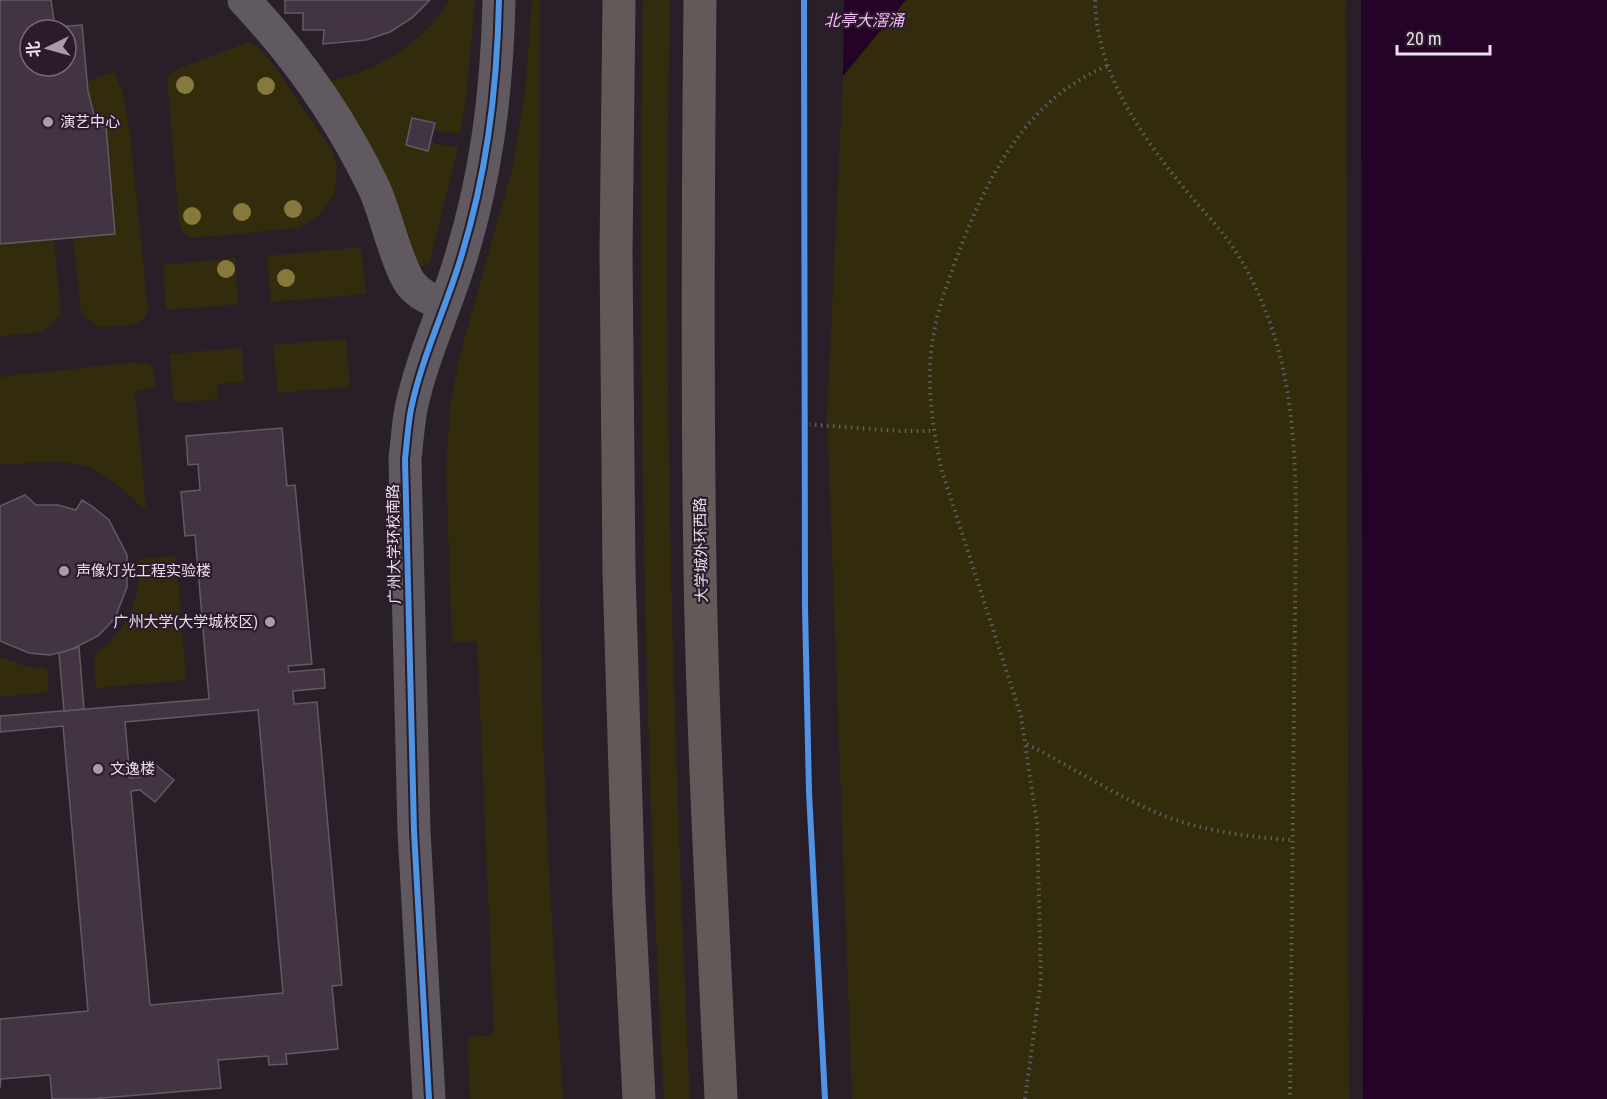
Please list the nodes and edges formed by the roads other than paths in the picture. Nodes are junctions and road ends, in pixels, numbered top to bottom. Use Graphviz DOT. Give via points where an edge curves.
graph roads {
  1 [pos="244,0"];
  2 [pos="499,0"];
  3 [pos="619,0"];
  4 [pos="700,0"];
  5 [pos="444,305"];
  6 [pos="429,1099"];
  7 [pos="639,1099"];
  8 [pos="721,1099"];
  1 -- 5 [label="lane" via="288,50 351,141 376,191 410,282 425,297"];
  2 -- 5 [label="lane, 广州大学环校南路" via="495,96 486,160"];
  3 -- 7 [label="main road" via="619,572"];
  4 -- 8 [label="main road, 大学城外环西路" via="700,570 710,899"];
  5 -- 6 [label="lane, 广州大学环校南路" via="411,409 404,485 414,820"];
}
